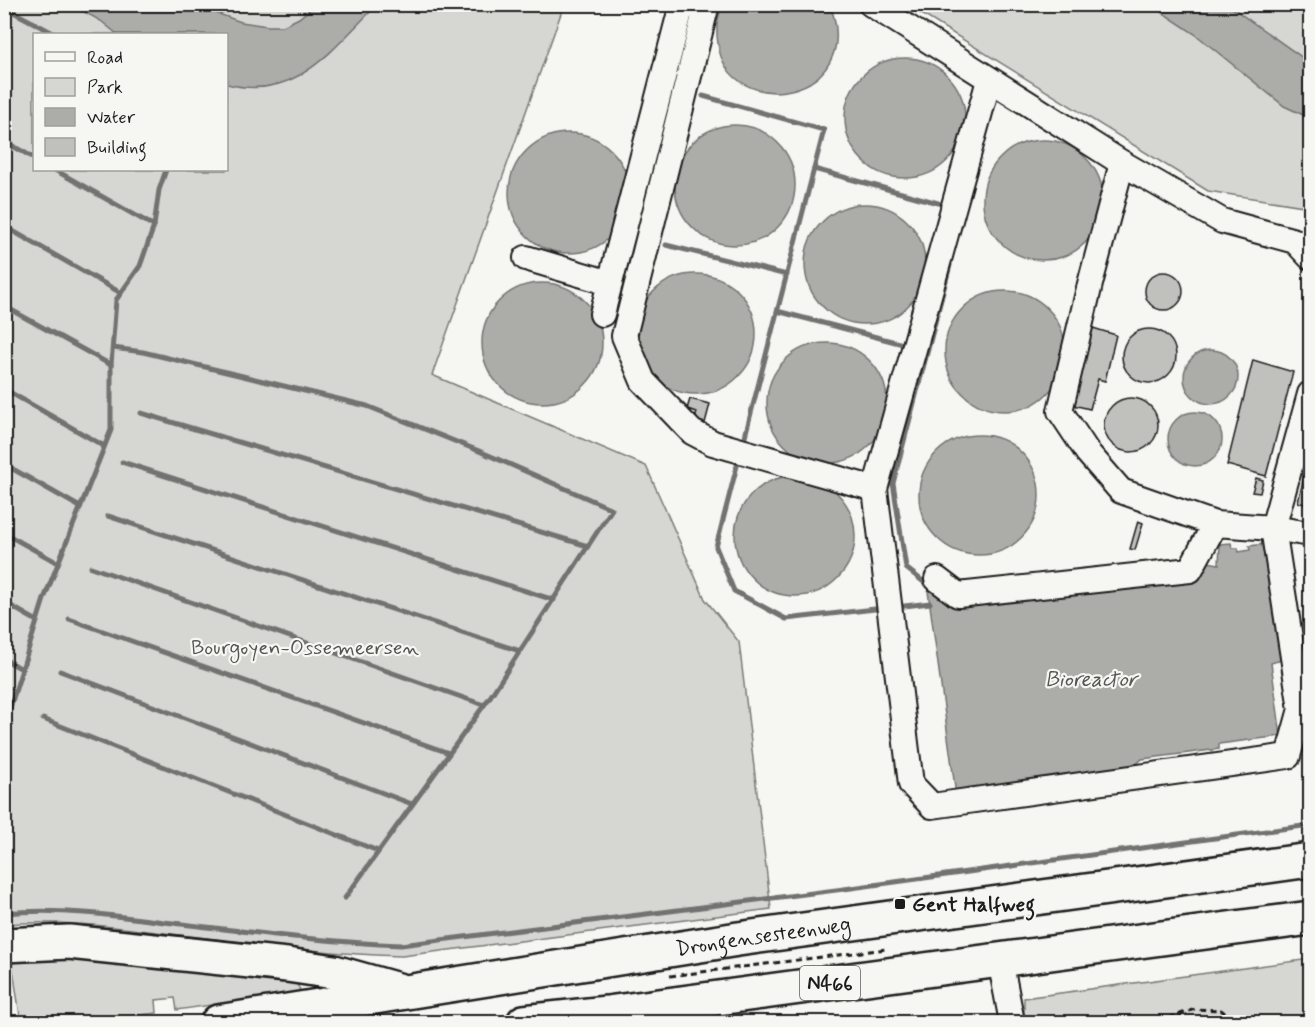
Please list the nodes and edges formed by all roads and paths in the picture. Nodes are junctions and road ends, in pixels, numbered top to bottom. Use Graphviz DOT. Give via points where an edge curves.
graph roads {
  1 [pos="688,4"];
  2 [pos="707,4"];
  3 [pos="871,4"];
  4 [pos="989,80"];
  5 [pos="1122,163"];
  6 [pos="1311,257"];
  7 [pos="526,258"];
  8 [pos="610,283"];
  9 [pos="602,314"];
  10 [pos="1311,394"];
  11 [pos="875,489"];
  12 [pos="1215,524"];
  13 [pos="1273,528"];
  14 [pos="1311,534"];
  15 [pos="937,579"];
  16 [pos="1305,699"];
  17 [pos="1311,860"];
  18 [pos="1311,918"];
  19 [pos="4,945"];
  20 [pos="886,949"];
  21 [pos="1000,960"];
  22 [pos="662,978"];
  23 [pos="408,993"];
  24 [pos="218,1023"];
  25 [pos="524,1023"];
  26 [pos="1012,1023"];
  27 [pos="1138,1023"];
  28 [pos="1236,1023"];
  1 -- 8 [label="street" via="680,12"];
  2 -- 11 [label="street" via="624,336 643,381 692,432 713,443"];
  3 -- 4 [label="street"];
  4 -- 5 [label="street"];
  4 -- 11 [label="street"];
  5 -- 6 [label="street" via="1222,221 1295,240"];
  5 -- 12 [label="street" via="1059,411 1121,491"];
  7 -- 8 [label="street"];
  8 -- 9 [label="street"];
  10 -- 13 [label="street"];
  11 -- 16 [label="street" via="911,784 932,806 1288,756"];
  12 -- 13 [label="street"];
  12 -- 15 [label="street" via="1190,570 957,595"];
  13 -- 14 [label="street"];
  13 -- 16 [label="street"];
  17 -- 23 [label="highway, Drongensesteenweg" via="726,940"];
  18 -- 21 [label="highway, N466"];
  19 -- 23 [label="highway" via="69,942 287,965 334,972"];
  20 -- 22 [label="path"];
  21 -- 25 [label="highway, N466"];
  21 -- 26 [label="street"];
  23 -- 24 [label="highway, Drongensesteenweg"];
  27 -- 28 [label="path" via="1195,1009 1221,1010"];
}
